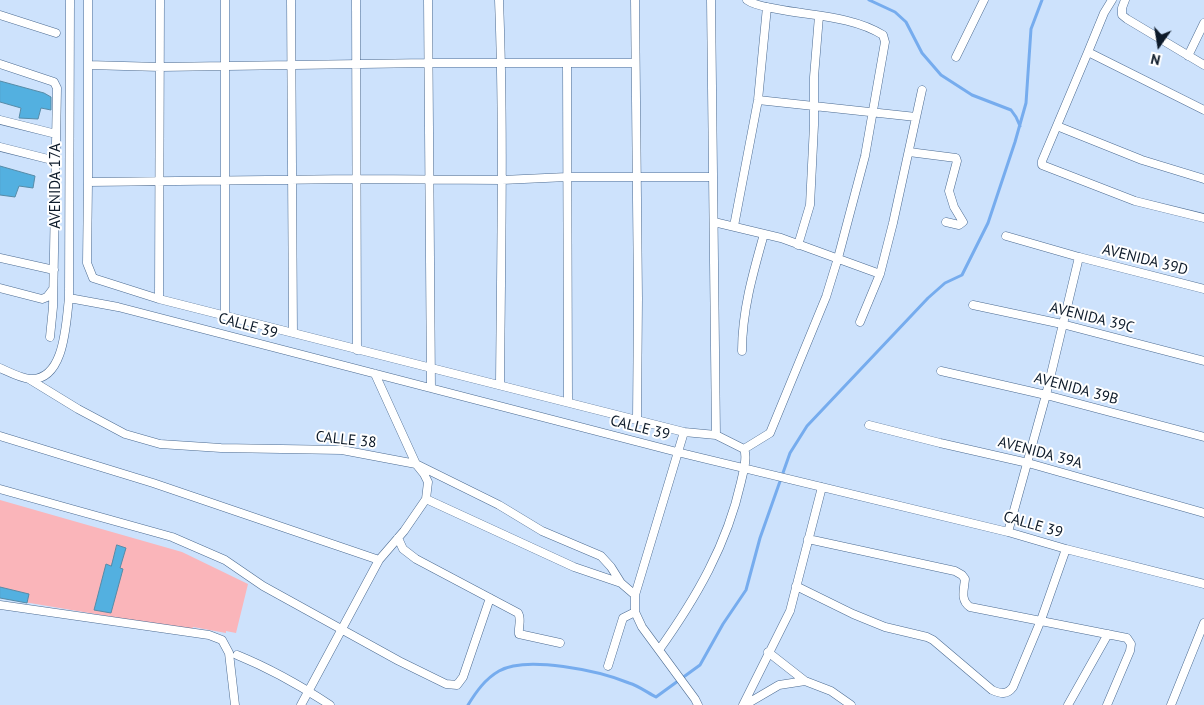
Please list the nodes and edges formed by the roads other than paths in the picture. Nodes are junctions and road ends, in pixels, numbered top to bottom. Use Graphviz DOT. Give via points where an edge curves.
graph roads {
  1 [pos="70,0"];
  2 [pos="88,0"];
  3 [pos="160,0"];
  4 [pos="225,0"];
  5 [pos="291,0"];
  6 [pos="356,0"];
  7 [pos="428,0"];
  8 [pos="499,0"];
  9 [pos="635,0"];
  10 [pos="711,0"];
  11 [pos="747,0"];
  12 [pos="984,0"];
  13 [pos="1112,0"];
  14 [pos="1125,0"];
  15 [pos="767,7"];
  16 [pos="0,15"];
  17 [pos="819,16"];
  18 [pos="1204,23"];
  19 [pos="56,33"];
  20 [pos="1088,52"];
  21 [pos="1188,56"];
  22 [pos="956,57"];
  23 [pos="428,63"];
  24 [pos="567,63"];
  25 [pos="635,63"];
  26 [pos="0,64"];
  27 [pos="502,64"];
  28 [pos="88,65"];
  29 [pos="356,65"];
  30 [pos="1204,65"];
  31 [pos="224,66"];
  32 [pos="292,66"];
  33 [pos="160,67"];
  34 [pos="922,90"];
  35 [pos="758,100"];
  36 [pos="814,106"];
  37 [pos="1204,110"];
  38 [pos="871,112"];
  39 [pos="916,117"];
  40 [pos="0,120"];
  41 [pos="1057,126"];
  42 [pos="56,134"];
  43 [pos="0,147"];
  44 [pos="909,152"];
  45 [pos="56,161"];
  46 [pos="567,177"];
  47 [pos="636,177"];
  48 [pos="712,177"];
  49 [pos="357,179"];
  50 [pos="292,180"];
  51 [pos="429,180"];
  52 [pos="502,180"];
  53 [pos="1204,180"];
  54 [pos="159,181"];
  55 [pos="226,181"];
  56 [pos="88,182"];
  57 [pos="1204,218"];
  58 [pos="714,222"];
  59 [pos="946,222"];
  60 [pos="734,226"];
  61 [pos="764,234"];
  62 [pos="1006,236"];
  63 [pos="798,245"];
  64 [pos="1080,257"];
  65 [pos="0,258"];
  66 [pos="838,258"];
  67 [pos="54,270"];
  68 [pos="880,274"];
  69 [pos="0,288"];
  70 [pos="53,289"];
  71 [pos="1204,289"];
  72 [pos="69,298"];
  73 [pos="159,299"];
  74 [pos="973,305"];
  75 [pos="225,315"];
  76 [pos="860,322"];
  77 [pos="1062,324"];
  78 [pos="293,332"];
  79 [pos="50,337"];
  80 [pos="357,350"];
  81 [pos="742,351"];
  82 [pos="1204,361"];
  83 [pos="0,368"];
  84 [pos="431,368"];
  85 [pos="941,371"];
  86 [pos="375,374"];
  87 [pos="29,379"];
  88 [pos="500,385"];
  89 [pos="431,388"];
  90 [pos="1046,395"];
  91 [pos="568,402"];
  92 [pos="637,420"];
  93 [pos="869,424"];
  94 [pos="684,432"];
  95 [pos="716,435"];
  96 [pos="0,436"];
  97 [pos="1204,437"];
  98 [pos="744,448"];
  99 [pos="678,452"];
  100 [pos="1028,463"];
  101 [pos="416,464"];
  102 [pos="744,468"];
  103 [pos="822,487"];
  104 [pos="0,489"];
  105 [pos="426,500"];
  106 [pos="1204,513"];
  107 [pos="1008,532"];
  108 [pos="398,538"];
  109 [pos="808,539"];
  110 [pos="1066,549"];
  111 [pos="379,560"];
  112 [pos="620,583"];
  113 [pos="1204,584"];
  114 [pos="796,586"];
  115 [pos="635,595"];
  116 [pos="490,598"];
  117 [pos="0,605"];
  118 [pos="635,612"];
  119 [pos="1041,620"];
  120 [pos="1204,623"];
  121 [pos="342,629"];
  122 [pos="1108,634"];
  123 [pos="560,643"];
  124 [pos="659,650"];
  125 [pos="768,652"];
  126 [pos="236,655"];
  127 [pos="608,666"];
  128 [pos="805,681"];
  129 [pos="309,691"];
  130 [pos="235,705"];
  131 [pos="302,705"];
  132 [pos="330,705"];
  133 [pos="698,705"];
  134 [pos="744,705"];
  135 [pos="851,705"];
  136 [pos="1068,705"];
  137 [pos="1107,705"];
  138 [pos="1171,705"];
  1 -- 72 [label="street, AVENIDA 17A"];
  2 -- 28 [label="street"];
  3 -- 33 [label="street"];
  4 -- 31 [label="street"];
  5 -- 32 [label="street"];
  6 -- 29 [label="street"];
  7 -- 23 [label="street"];
  8 -- 27 [label="street"];
  9 -- 25 [label="street"];
  10 -- 48 [label="street"];
  11 -- 15 [label="street"];
  12 -- 22 [label="street"];
  13 -- 20 [label="street"];
  14 -- 21 [label="street" via="1122,15"];
  15 -- 17 [label="street"];
  15 -- 35 [label="street"];
  16 -- 19 [label="street"];
  17 -- 36 [label="street"];
  17 -- 38 [label="street" via="876,30 885,38"];
  18 -- 21 [label="street"];
  20 -- 37 [label="street"];
  20 -- 41 [label="street"];
  21 -- 30 [label="street"];
  23 -- 27 [label="street"];
  23 -- 29 [label="street"];
  23 -- 51 [label="street"];
  24 -- 25 [label="street"];
  24 -- 27 [label="street"];
  24 -- 46 [label="street"];
  25 -- 47 [label="street"];
  26 -- 42 [label="street" via="54,82 57,88"];
  27 -- 52 [label="street"];
  28 -- 33 [label="street"];
  28 -- 56 [label="street"];
  29 -- 32 [label="street"];
  29 -- 49 [label="street"];
  31 -- 32 [label="street"];
  31 -- 33 [label="street"];
  31 -- 55 [label="street"];
  32 -- 50 [label="street"];
  33 -- 54 [label="street"];
  34 -- 39 [label="street"];
  35 -- 36 [label="street"];
  35 -- 60 [label="street"];
  36 -- 38 [label="street"];
  36 -- 63 [label="street" via="810,205"];
  38 -- 39 [label="street"];
  38 -- 66 [label="street" via="865,156"];
  39 -- 44 [label="street"];
  40 -- 42 [label="street"];
  41 -- 53 [label="street" via="1142,160"];
  41 -- 57 [label="street" via="1042,165 1135,201"];
  42 -- 45 [label="street"];
  43 -- 45 [label="street"];
  44 -- 59 [label="street" via="956,158 949,190 963,222 959,225"];
  44 -- 68 [label="street"];
  45 -- 67 [label="street"];
  46 -- 47 [label="street"];
  46 -- 52 [label="street"];
  46 -- 91 [label="street"];
  47 -- 48 [label="street"];
  47 -- 92 [label="street"];
  48 -- 58 [label="street"];
  49 -- 50 [label="street"];
  49 -- 51 [label="street"];
  49 -- 80 [label="street"];
  50 -- 55 [label="street"];
  50 -- 78 [label="street"];
  51 -- 52 [label="street"];
  51 -- 84 [label="street"];
  52 -- 88 [label="street"];
  54 -- 55 [label="street"];
  54 -- 56 [label="street"];
  54 -- 73 [label="street"];
  55 -- 75 [label="street"];
  56 -- 73 [label="street" via="86,263 93,278"];
  58 -- 60 [label="street"];
  58 -- 95 [label="street"];
  60 -- 61 [label="street"];
  61 -- 63 [label="street"];
  61 -- 81 [label="street" via="742,325"];
  62 -- 64 [label="street, AVENIDA 39D"];
  63 -- 66 [label="street"];
  64 -- 71 [label="street, AVENIDA 39D"];
  64 -- 77 [label="street"];
  65 -- 67 [label="street"];
  66 -- 68 [label="street"];
  66 -- 98 [label="street" via="826,297 770,433"];
  67 -- 70 [label="street"];
  68 -- 76 [label="street"];
  69 -- 70 [label="street" via="42,299"];
  70 -- 79 [label="street"];
  72 -- 86 [label="street, CALLE 39" via="118,307"];
  72 -- 87 [label="street, AVENIDA 17A" via="64,339 57,361 52,369 38,378"];
  73 -- 75 [label="street"];
  74 -- 77 [label="street, AVENIDA 39C"];
  75 -- 78 [label="street"];
  77 -- 82 [label="street, AVENIDA 39C"];
  77 -- 90 [label="street"];
  78 -- 80 [label="street"];
  80 -- 84 [label="street"];
  83 -- 87 [label="street, CALLE 38"];
  84 -- 88 [label="street"];
  84 -- 89 [label="street"];
  85 -- 90 [label="street, AVENIDA 39B"];
  86 -- 89 [label="street, CALLE 39"];
  86 -- 101 [label="street"];
  87 -- 101 [label="street, CALLE 38" via="125,434 160,444 342,450"];
  88 -- 91 [label="street"];
  89 -- 99 [label="street, CALLE 39"];
  90 -- 97 [label="street, AVENIDA 39B"];
  90 -- 100 [label="street"];
  91 -- 92 [label="street"];
  92 -- 94 [label="street"];
  93 -- 100 [label="street, AVENIDA 39A"];
  94 -- 95 [label="street"];
  94 -- 99 [label="street"];
  95 -- 98 [label="street"];
  96 -- 111 [label="street" via="153,482"];
  98 -- 102 [label="street"];
  99 -- 102 [label="street, CALLE 39"];
  99 -- 115 [label="street"];
  100 -- 106 [label="street, AVENIDA 39A"];
  100 -- 107 [label="street"];
  101 -- 105 [label="street" via="428,482"];
  101 -- 112 [label="street, CALLE 38" via="499,505 542,531 601,556"];
  102 -- 103 [label="street, CALLE 39"];
  102 -- 124 [label="street" via="723,542 685,614"];
  103 -- 107 [label="street, CALLE 39"];
  103 -- 109 [label="street"];
  104 -- 121 [label="street" via="198,547"];
  105 -- 108 [label="street"];
  105 -- 112 [label="street" via="574,567"];
  107 -- 110 [label="street, CALLE 39"];
  108 -- 111 [label="street"];
  108 -- 116 [label="street" via="403,550 416,559"];
  109 -- 114 [label="street"];
  109 -- 119 [label="street" via="955,571 965,579 963,599 970,607"];
  110 -- 113 [label="street, CALLE 39"];
  110 -- 119 [label="street"];
  111 -- 121 [label="street"];
  112 -- 115 [label="street, CALLE 38"];
  114 -- 119 [label="street" via="885,627 933,640 999,694 1009,692 1013,687"];
  114 -- 125 [label="street" via="790,611"];
  115 -- 118 [label="street"];
  116 -- 121 [label="street" via="463,677 457,685 446,684"];
  116 -- 123 [label="street" via="518,613 519,634"];
  117 -- 130 [label="street" via="208,635 222,640 229,653"];
  118 -- 124 [label="street"];
  118 -- 127 [label="street" via="623,618"];
  119 -- 122 [label="street"];
  120 -- 138 [label="street"];
  121 -- 129 [label="street"];
  122 -- 136 [label="street"];
  122 -- 137 [label="street" via="1127,638 1131,644"];
  124 -- 133 [label="street"];
  125 -- 128 [label="street"];
  125 -- 134 [label="street"];
  126 -- 129 [label="street"];
  128 -- 134 [label="street" via="779,685"];
  128 -- 135 [label="street" via="831,691"];
  129 -- 131 [label="street"];
  129 -- 132 [label="street"];
}
